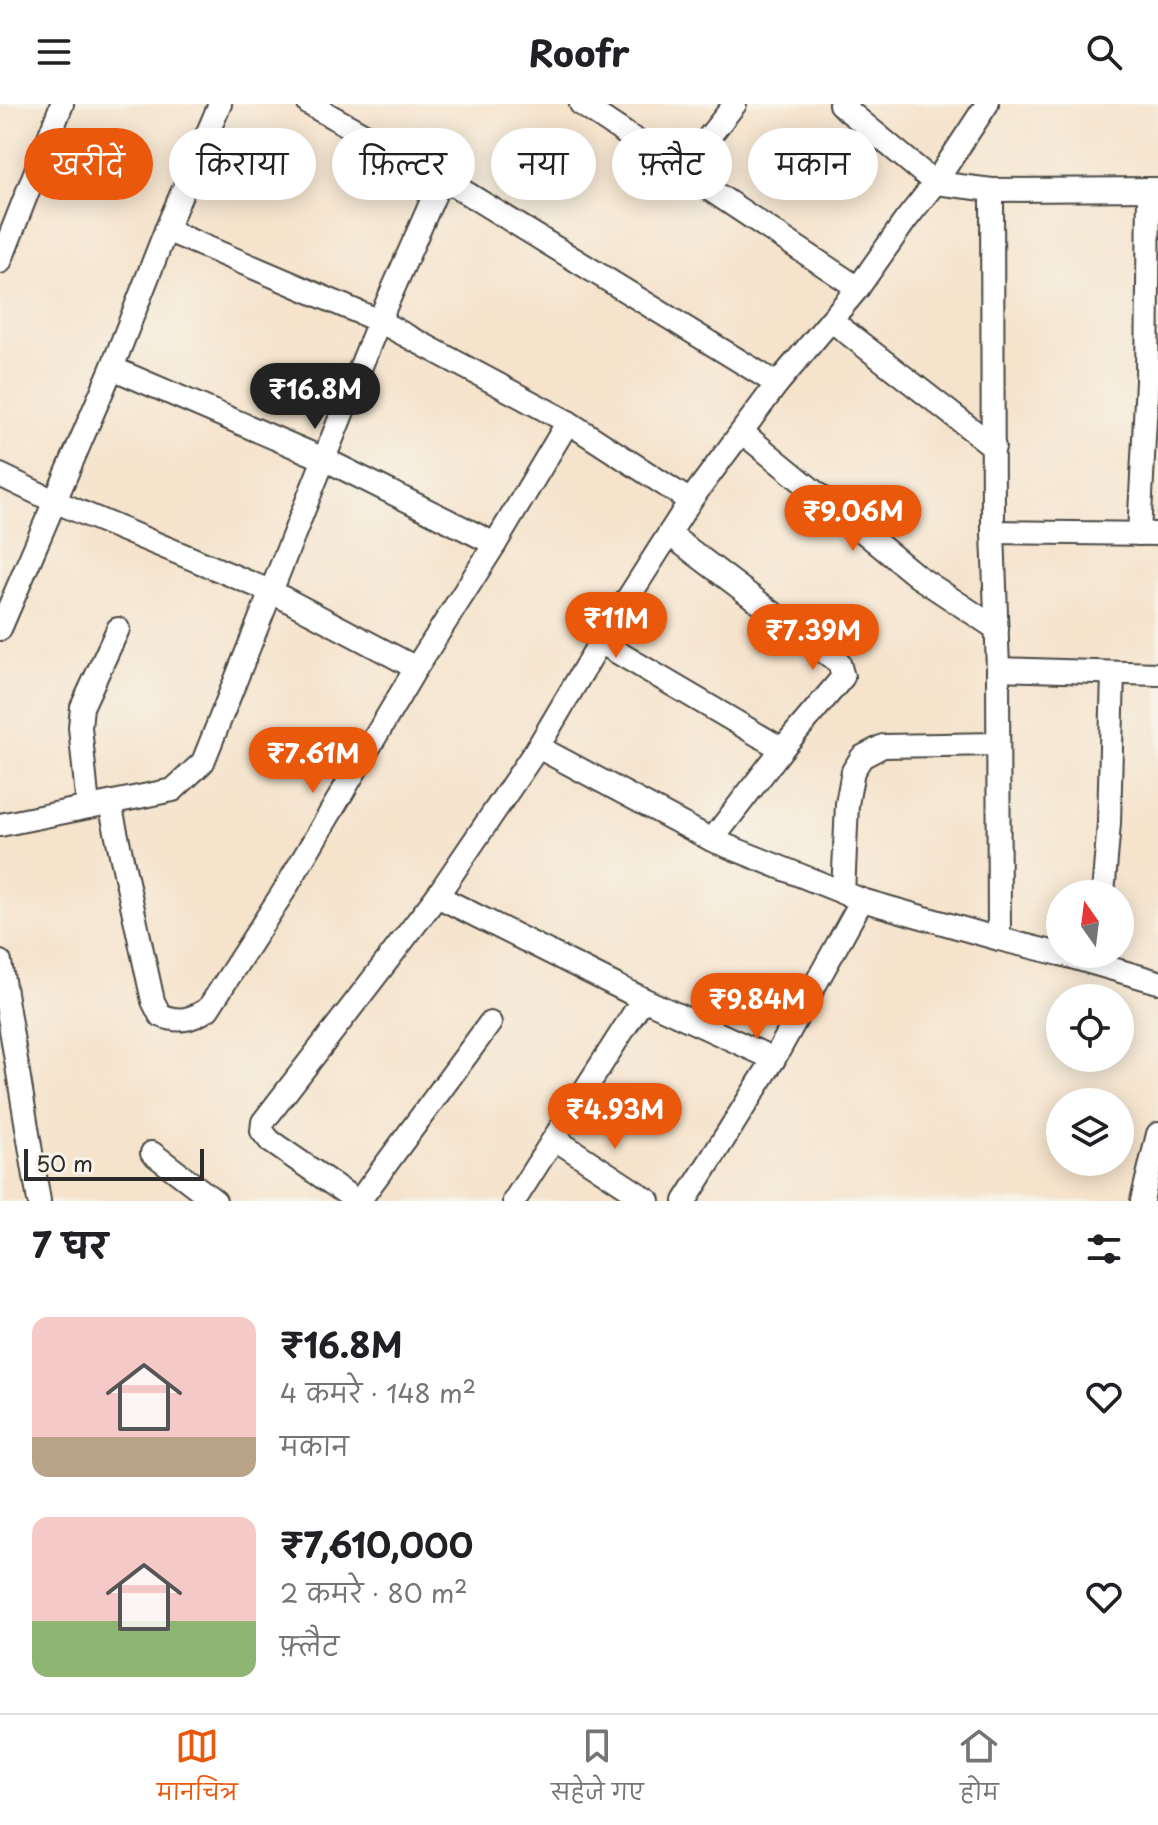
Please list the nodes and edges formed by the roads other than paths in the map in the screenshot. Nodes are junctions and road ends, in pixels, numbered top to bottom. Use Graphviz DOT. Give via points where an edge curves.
graph roads {
  1 [pos="62,104"];
  2 [pos="220,104"];
  3 [pos="309,104"];
  4 [pos="735,104"];
  5 [pos="987,104"];
  6 [pos="589,106"];
  7 [pos="854,108"];
  8 [pos="352,128"];
  9 [pos="620,128"];
  10 [pos="716,128"];
  11 [pos="935,183"];
  12 [pos="1153,189"];
  13 [pos="992,190"];
  14 [pos="475,198"];
  15 [pos="432,200"];
  16 [pos="726,200"];
  17 [pos="166,230"];
  18 [pos="0,262"];
  19 [pos="858,288"];
  20 [pos="379,321"];
  21 [pos="832,321"];
  22 [pos="112,368"];
  23 [pos="1152,381"];
  24 [pos="777,384"];
  25 [pos="568,422"];
  26 [pos="743,433"];
  27 [pos="994,447"];
  28 [pos="326,460"];
  29 [pos="0,475"];
  30 [pos="54,501"];
  31 [pos="690,501"];
  32 [pos="993,532"];
  33 [pos="669,534"];
  34 [pos="1148,534"];
  35 [pos="495,544"];
  36 [pos="272,592"];
  37 [pos="0,629"];
  38 [pos="118,629"];
  39 [pos="997,629"];
  40 [pos="600,642"];
  41 [pos="416,668"];
  42 [pos="998,669"];
  43 [pos="1113,673"];
  44 [pos="1158,674"];
  45 [pos="998,744"];
  46 [pos="538,747"];
  47 [pos="782,749"];
  48 [pos="99,806"];
  49 [pos="0,825"];
  50 [pos="712,840"];
  51 [pos="1104,880"];
  52 [pos="437,896"];
  53 [pos="852,896"];
  54 [pos="999,939"];
  55 [pos="1046,951"];
  56 [pos="0,962"];
  57 [pos="1120,968"];
  58 [pos="1158,982"];
  59 [pos="643,999"];
  60 [pos="490,1023"];
  61 [pos="774,1059"];
  62 [pos="1158,1134"];
  63 [pos="555,1139"];
  64 [pos="152,1153"];
  65 [pos="39,1201"];
  66 [pos="215,1201"];
  67 [pos="358,1201"];
  68 [pos="514,1201"];
  69 [pos="649,1201"];
  70 [pos="685,1201"];
  71 [pos="1142,1201"];
  1 -- 18 [label="street"];
  2 -- 17 [label="street"];
  3 -- 8 [label="street"];
  4 -- 10 [label="street"];
  5 -- 11 [label="street"];
  6 -- 9 [label="street"];
  7 -- 11 [label="street"];
  11 -- 13 [label="street"];
  11 -- 19 [label="street"];
  12 -- 13 [label="street"];
  12 -- 23 [label="street"];
  13 -- 27 [label="street"];
  14 -- 24 [label="street"];
  15 -- 20 [label="street"];
  16 -- 19 [label="street"];
  17 -- 20 [label="street"];
  17 -- 22 [label="street"];
  19 -- 21 [label="street"];
  20 -- 25 [label="street"];
  20 -- 28 [label="street"];
  21 -- 24 [label="street"];
  21 -- 27 [label="street"];
  22 -- 28 [label="street"];
  22 -- 30 [label="street"];
  23 -- 34 [label="street"];
  24 -- 26 [label="street"];
  25 -- 31 [label="street"];
  25 -- 35 [label="street"];
  26 -- 31 [label="street"];
  26 -- 39 [label="street" via="917,576"];
  27 -- 32 [label="street"];
  28 -- 35 [label="street"];
  28 -- 36 [label="street"];
  29 -- 30 [label="street"];
  30 -- 36 [label="street"];
  30 -- 37 [label="street"];
  31 -- 33 [label="street"];
  32 -- 34 [label="street"];
  32 -- 39 [label="street"];
  33 -- 40 [label="street"];
  33 -- 47 [label="street" via="839,663 843,677"];
  35 -- 41 [label="street"];
  36 -- 41 [label="street"];
  36 -- 48 [label="street" via="203,762 173,790"];
  38 -- 48 [label="street" via="82,707 80,727"];
  39 -- 42 [label="street"];
  40 -- 46 [label="street"];
  40 -- 47 [label="street"];
  41 -- 48 [label="street" via="284,891 208,1009 193,1019 160,1015 153,1001"];
  42 -- 43 [label="street"];
  42 -- 45 [label="street"];
  43 -- 44 [label="street"];
  43 -- 51 [label="street"];
  45 -- 53 [label="street" via="883,746 862,757 853,771 847,804"];
  45 -- 54 [label="street"];
  46 -- 50 [label="street"];
  46 -- 52 [label="street"];
  47 -- 50 [label="street"];
  48 -- 49 [label="street"];
  50 -- 53 [label="street"];
  52 -- 59 [label="street"];
  52 -- 67 [label="street" via="263,1122 262,1131 270,1141"];
  53 -- 54 [label="street"];
  53 -- 61 [label="street"];
  54 -- 55 [label="street"];
  56 -- 65 [label="street"];
  57 -- 58 [label="street"];
  59 -- 61 [label="street"];
  59 -- 63 [label="street"];
  60 -- 67 [label="street"];
  61 -- 70 [label="street"];
  62 -- 71 [label="street"];
  63 -- 68 [label="street"];
  63 -- 69 [label="street"];
  64 -- 66 [label="street"];
}
